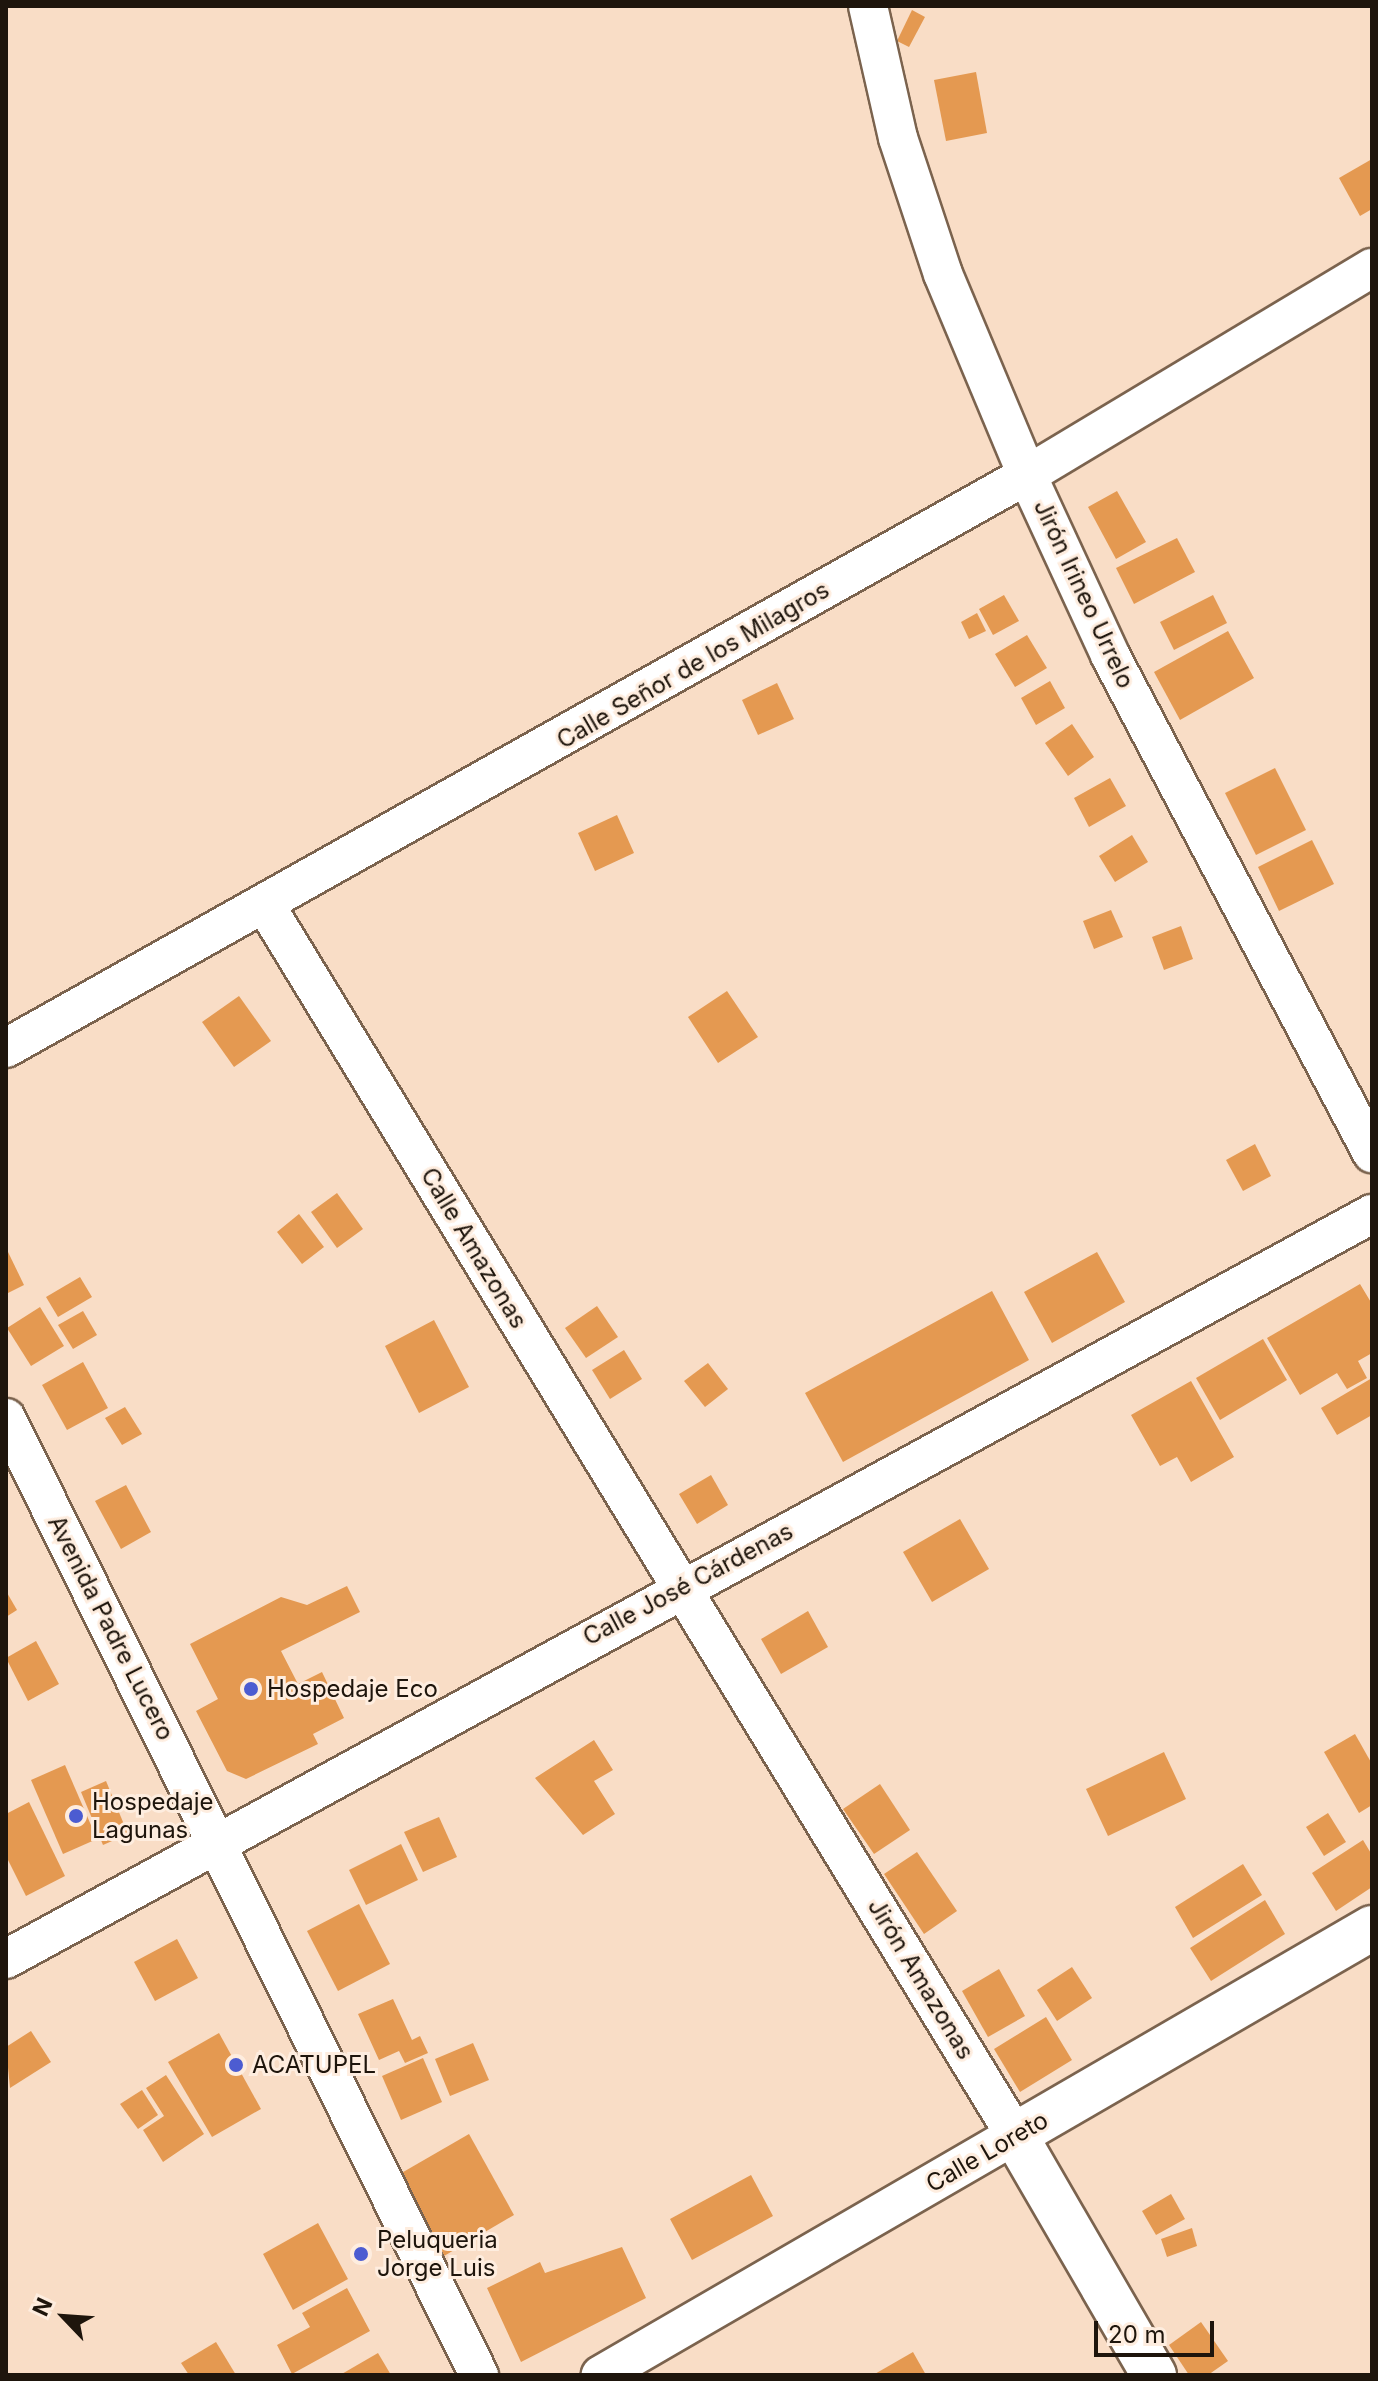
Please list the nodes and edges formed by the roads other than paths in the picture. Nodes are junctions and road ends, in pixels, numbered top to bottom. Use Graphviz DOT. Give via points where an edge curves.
graph roads {
  1 [pos="868,6"];
  2 [pos="1372,268"];
  3 [pos="1027,475"];
  4 [pos="267,908"];
  5 [pos="6,1048"];
  6 [pos="1372,1153"];
  7 [pos="1372,1214"];
  8 [pos="6,1418"];
  9 [pos="682,1587"];
  10 [pos="217,1838"];
  11 [pos="1372,1928"];
  12 [pos="6,1959"];
  13 [pos="1015,2135"];
  14 [pos="479,2375"];
  15 [pos="601,2375"];
  16 [pos="1154,2375"];
  1 -- 3 [label="street, Jirón Irineo Urrelo" via="898,138 938,259"];
  2 -- 3 [label="street, Calle Señor de los Milagros"];
  3 -- 4 [label="street, Calle Señor de los Milagros"];
  3 -- 6 [label="street, Jirón Irineo Urrelo" via="1110,655"];
  4 -- 5 [label="street, Calle Señor de los Milagros"];
  4 -- 9 [label="street, Calle Amazonas"];
  7 -- 9 [label="street, Calle José Cárdenas"];
  8 -- 10 [label="street, Avenida Padre Lucero"];
  9 -- 10 [label="street, Calle José Cárdenas"];
  9 -- 13 [label="street, Jirón Amazonas"];
  10 -- 12 [label="street, Calle José Cárdenas"];
  10 -- 14 [label="street, Avenida Padre Lucero"];
  11 -- 13 [label="street, Calle Loreto"];
  13 -- 15 [label="street, Calle Loreto"];
  13 -- 16 [label="street, Jirón Amazonas"];
}
